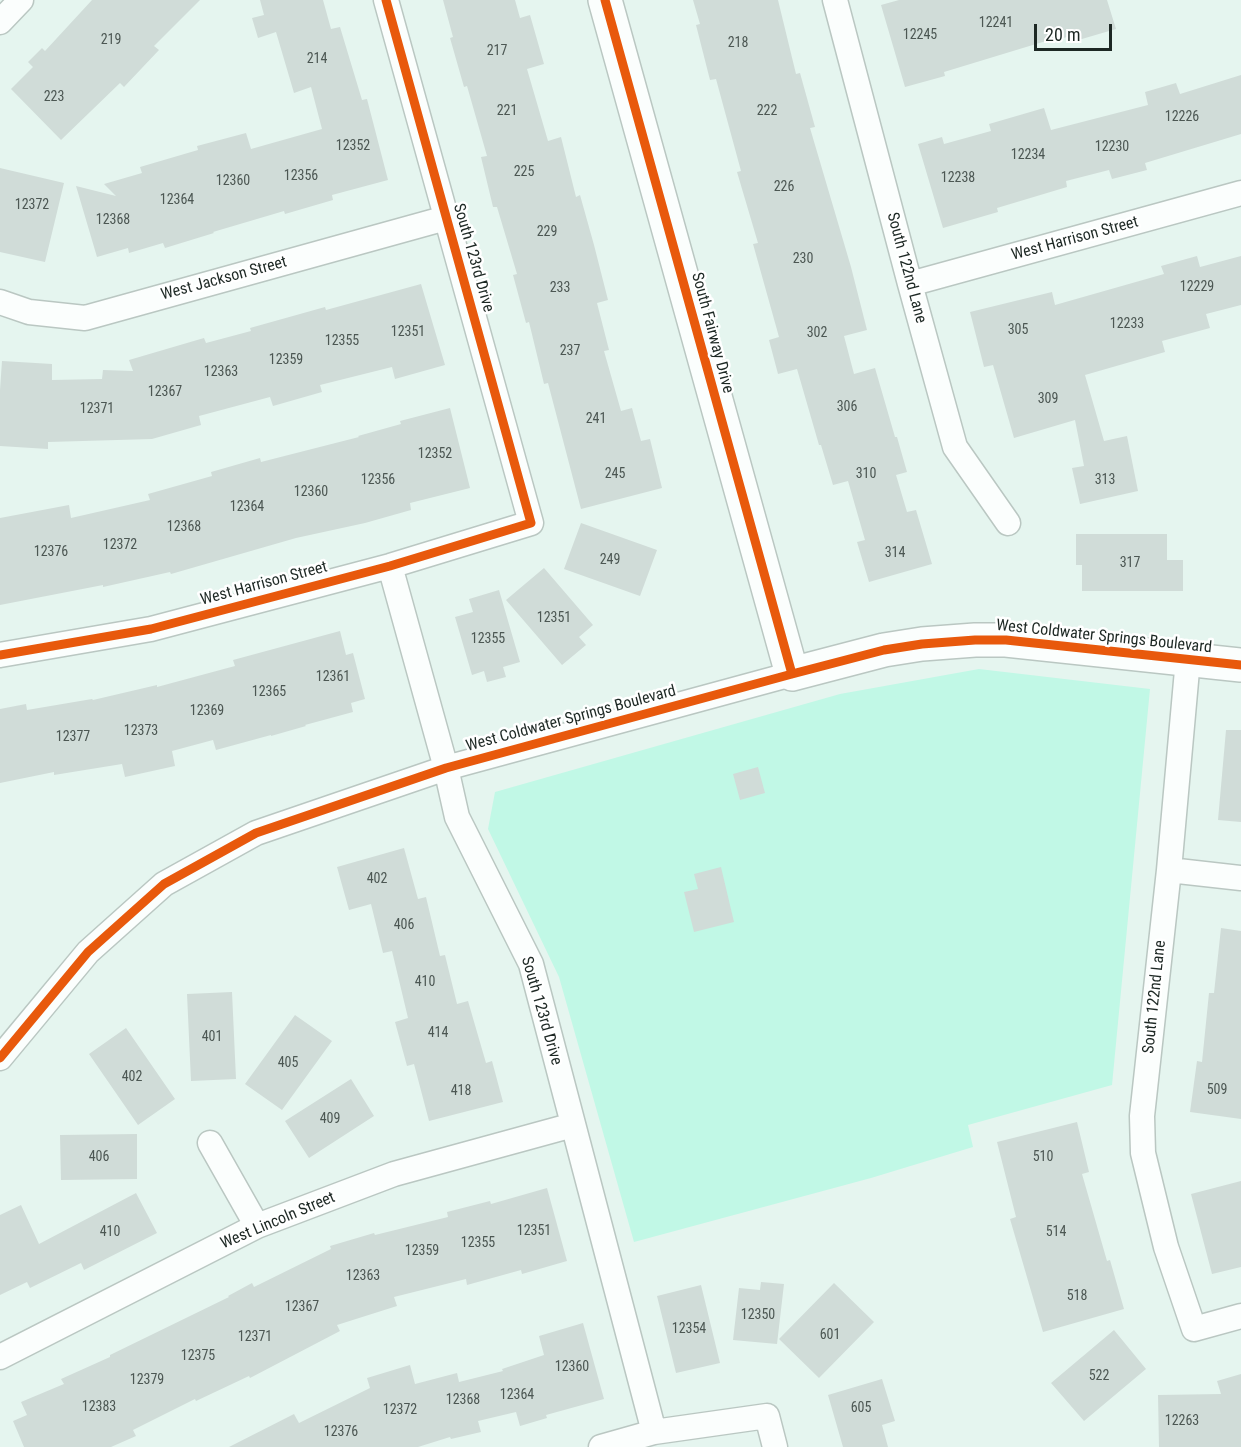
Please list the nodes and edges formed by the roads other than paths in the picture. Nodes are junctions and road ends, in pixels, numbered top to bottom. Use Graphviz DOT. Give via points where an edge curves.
graph roads {
  1 [pos="21,0"];
  2 [pos="386,0"];
  3 [pos="605,0"];
  4 [pos="836,0"];
  5 [pos="0,22"];
  6 [pos="1241,193"];
  7 [pos="446,218"];
  8 [pos="910,284"];
  9 [pos="0,302"];
  10 [pos="531,523"];
  11 [pos="1008,523"];
  12 [pos="390,566"];
  13 [pos="0,655"];
  14 [pos="1188,659"];
  15 [pos="1241,665"];
  16 [pos="792,674"];
  17 [pos="446,768"];
  18 [pos="1169,870"];
  19 [pos="1241,878"];
  20 [pos="0,1058"];
  21 [pos="573,1125"];
  22 [pos="210,1143"];
  23 [pos="257,1227"];
  24 [pos="1241,1316"];
  25 [pos="0,1357"];
  26 [pos="654,1432"];
  27 [pos="601,1447"];
  28 [pos="775,1447"];
  1 -- 5 [label="street"];
  2 -- 7 [label="street, South 123rd Drive"];
  3 -- 16 [label="street, South Fairway Drive"];
  4 -- 8 [label="street, South 122nd Lane"];
  6 -- 8 [label="street, West Harrison Street"];
  7 -- 9 [label="street, West Jackson Street" via="85,318 28,312"];
  7 -- 10 [label="street, South 123rd Drive"];
  8 -- 11 [label="street, South 122nd Lane" via="955,447"];
  10 -- 12 [label="street, West Harrison Street"];
  12 -- 13 [label="street, West Harrison Street" via="151,629"];
  12 -- 17 [label="street, South 123rd Drive"];
  14 -- 15 [label="street, West Coldwater Springs Boulevard"];
  14 -- 16 [label="street, West Coldwater Springs Boulevard" via="975,640 884,650"];
  14 -- 18 [label="street, South 122nd Lane"];
  16 -- 17 [label="street, West Coldwater Springs Boulevard"];
  17 -- 20 [label="street, West Coldwater Springs Boulevard" via="256,833 164,884 88,952"];
  17 -- 21 [label="street, South 123rd Drive" via="457,817 531,964"];
  18 -- 19 [label="street"];
  18 -- 24 [label="street, South 122nd Lane" via="1142,1116 1143,1154 1166,1247 1194,1329"];
  21 -- 23 [label="street, West Lincoln Street" via="394,1174"];
  21 -- 26 [label="street, South 123rd Drive"];
  22 -- 23 [label="street"];
  23 -- 25 [label="street, West Lincoln Street"];
  26 -- 27 [label="street"];
  26 -- 28 [label="street" via="767,1416"];
}
